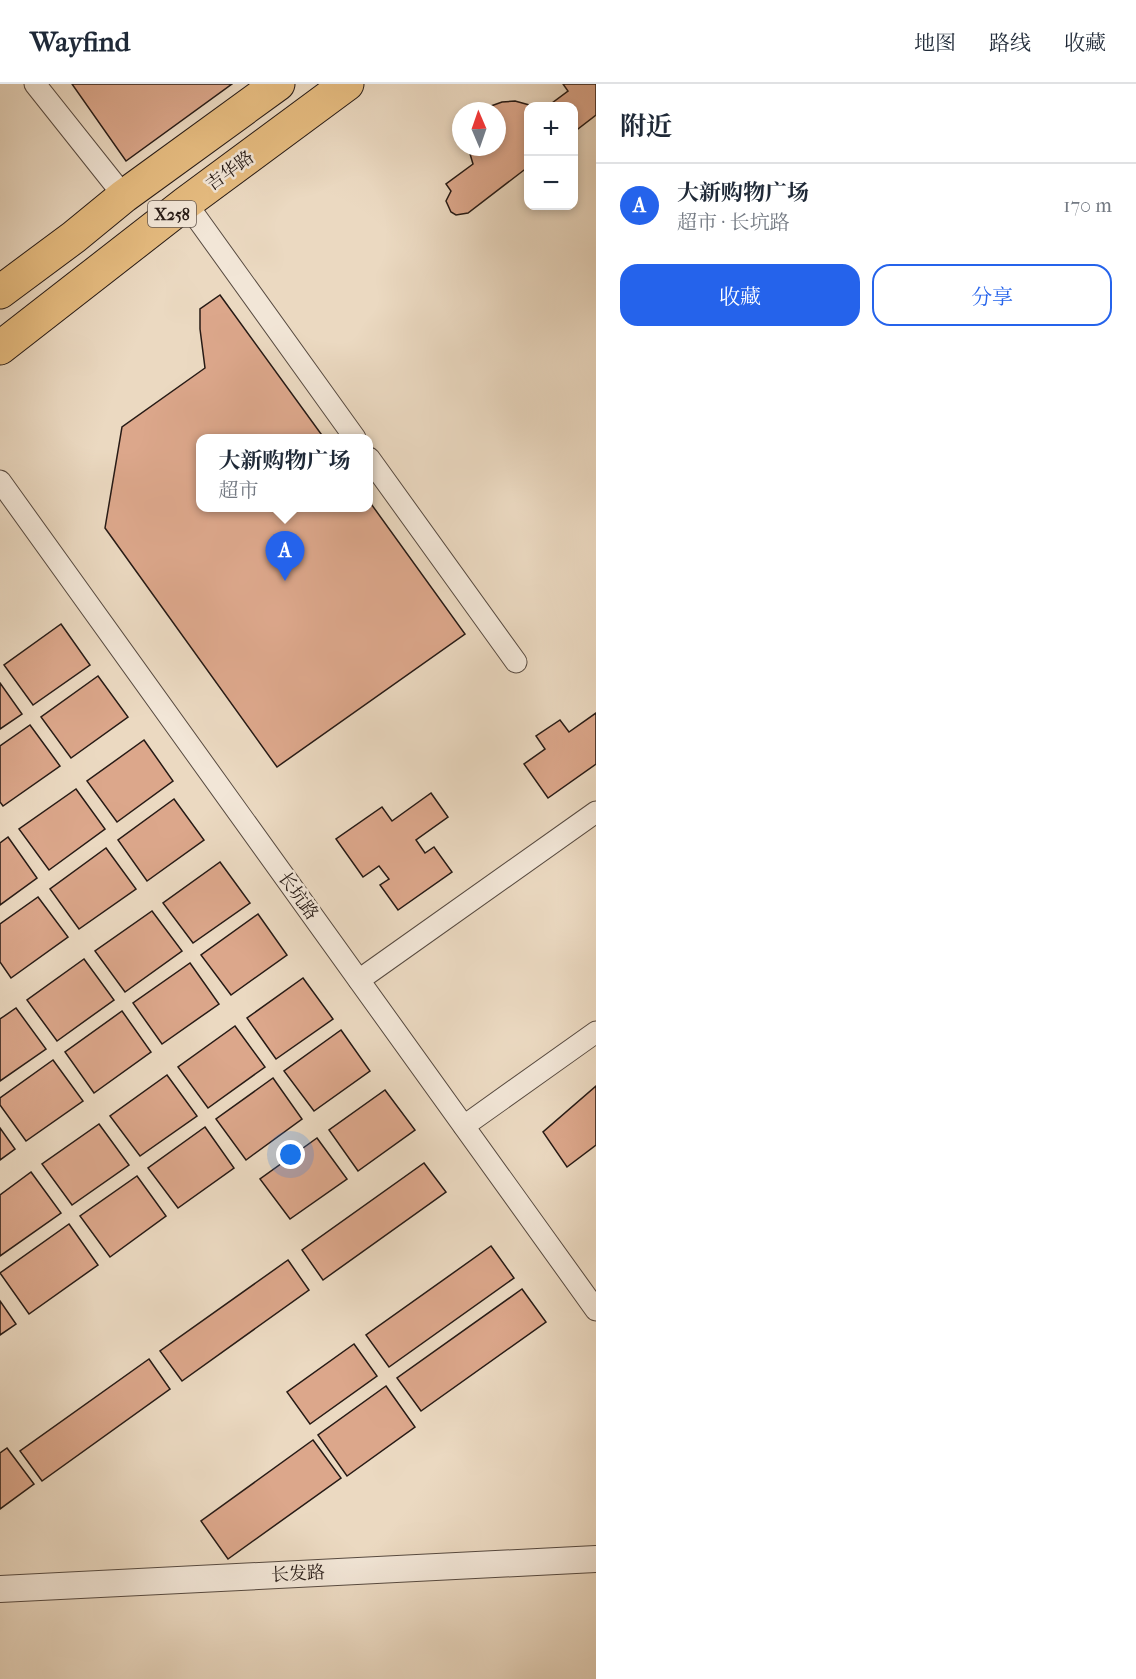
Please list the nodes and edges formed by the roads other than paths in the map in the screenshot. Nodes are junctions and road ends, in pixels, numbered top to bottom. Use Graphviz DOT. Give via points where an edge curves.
graph roads {
  1 [pos="35,84"];
  2 [pos="278,84"];
  3 [pos="347,84"];
  4 [pos="124,196"];
  5 [pos="186,203"];
  6 [pos="0,292"];
  7 [pos="0,348"];
  8 [pos="352,434"];
  9 [pos="373,464"];
  10 [pos="0,481"];
  11 [pos="516,662"];
  12 [pos="596,812"];
  13 [pos="359,980"];
  14 [pos="596,1032"];
  15 [pos="464,1126"];
  16 [pos="596,1310"];
  17 [pos="596,1559"];
  18 [pos="0,1588"];
  1 -- 4 [label="street"];
  2 -- 4 [label="main road, X258"];
  3 -- 5 [label="main road, 吉华路 / X258"];
  4 -- 6 [label="main road, X258"];
  5 -- 7 [label="main road, 吉华路 / X258"];
  5 -- 8 [label="street"];
  9 -- 11 [label="street"];
  10 -- 13 [label="street, 长坑路"];
  12 -- 13 [label="street"];
  13 -- 15 [label="street, 长坑路"];
  14 -- 15 [label="street"];
  15 -- 16 [label="street, 长坑路"];
  17 -- 18 [label="street, 长发路"];
}
